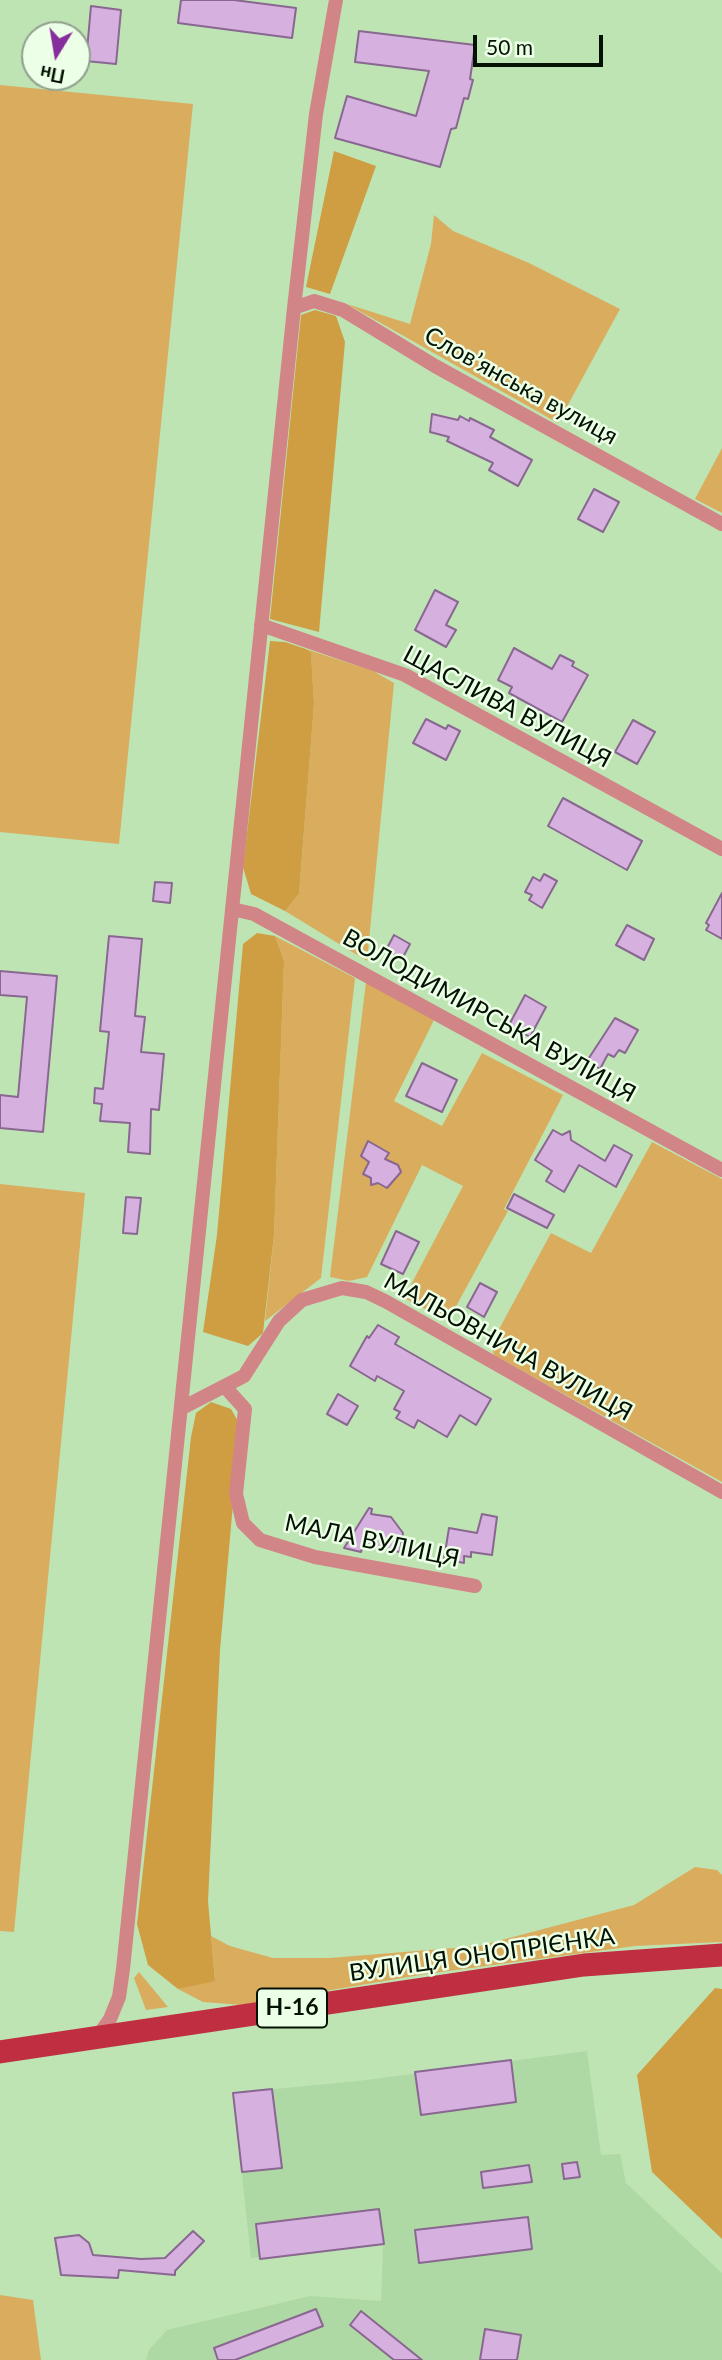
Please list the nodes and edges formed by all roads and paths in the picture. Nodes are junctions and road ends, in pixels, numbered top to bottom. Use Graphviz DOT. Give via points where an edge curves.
graph roads {
  1 [pos="335,0"];
  2 [pos="294,308"];
  3 [pos="722,524"];
  4 [pos="261,625"];
  5 [pos="722,849"];
  6 [pos="232,909"];
  7 [pos="722,1170"];
  8 [pos="226,1388"];
  9 [pos="182,1408"];
  10 [pos="722,1492"];
  11 [pos="475,1586"];
  12 [pos="722,1955"];
  13 [pos="98,2036"];
  14 [pos="0,2052"];
  1 -- 2 [label="street" via="316,114"];
  2 -- 3 [label="street, Словʼянська вулиця" via="314,301 343,310 435,366"];
  2 -- 4 [label="street"];
  4 -- 5 [label="street, ЩАСЛИВА ВУЛИЦЯ" via="405,675"];
  4 -- 6 [label="street"];
  6 -- 7 [label="street, ВОЛОДИМИРСЬКА ВУЛИЦЯ" via="254,914"];
  6 -- 9 [label="street"];
  8 -- 9 [label="street, МАЛЬОВНИЧА ВУЛИЦЯ"];
  8 -- 10 [label="street, МАЛЬОВНИЧА ВУЛИЦЯ" via="244,1376 279,1321 302,1300 342,1288 366,1292"];
  8 -- 11 [label="street, МАЛА ВУЛИЦЯ" via="245,1409 236,1494 243,1523 260,1540 315,1557"];
  9 -- 13 [label="street" via="123,1969 119,1997"];
  12 -- 13 [label="main road, ВУЛИЦЯ ОНОПРІЄНКА / Н-16" via="584,1965"];
  13 -- 14 [label="main road, ВУЛИЦЯ ОНОПРІЄНКА / Н-16"];
}
